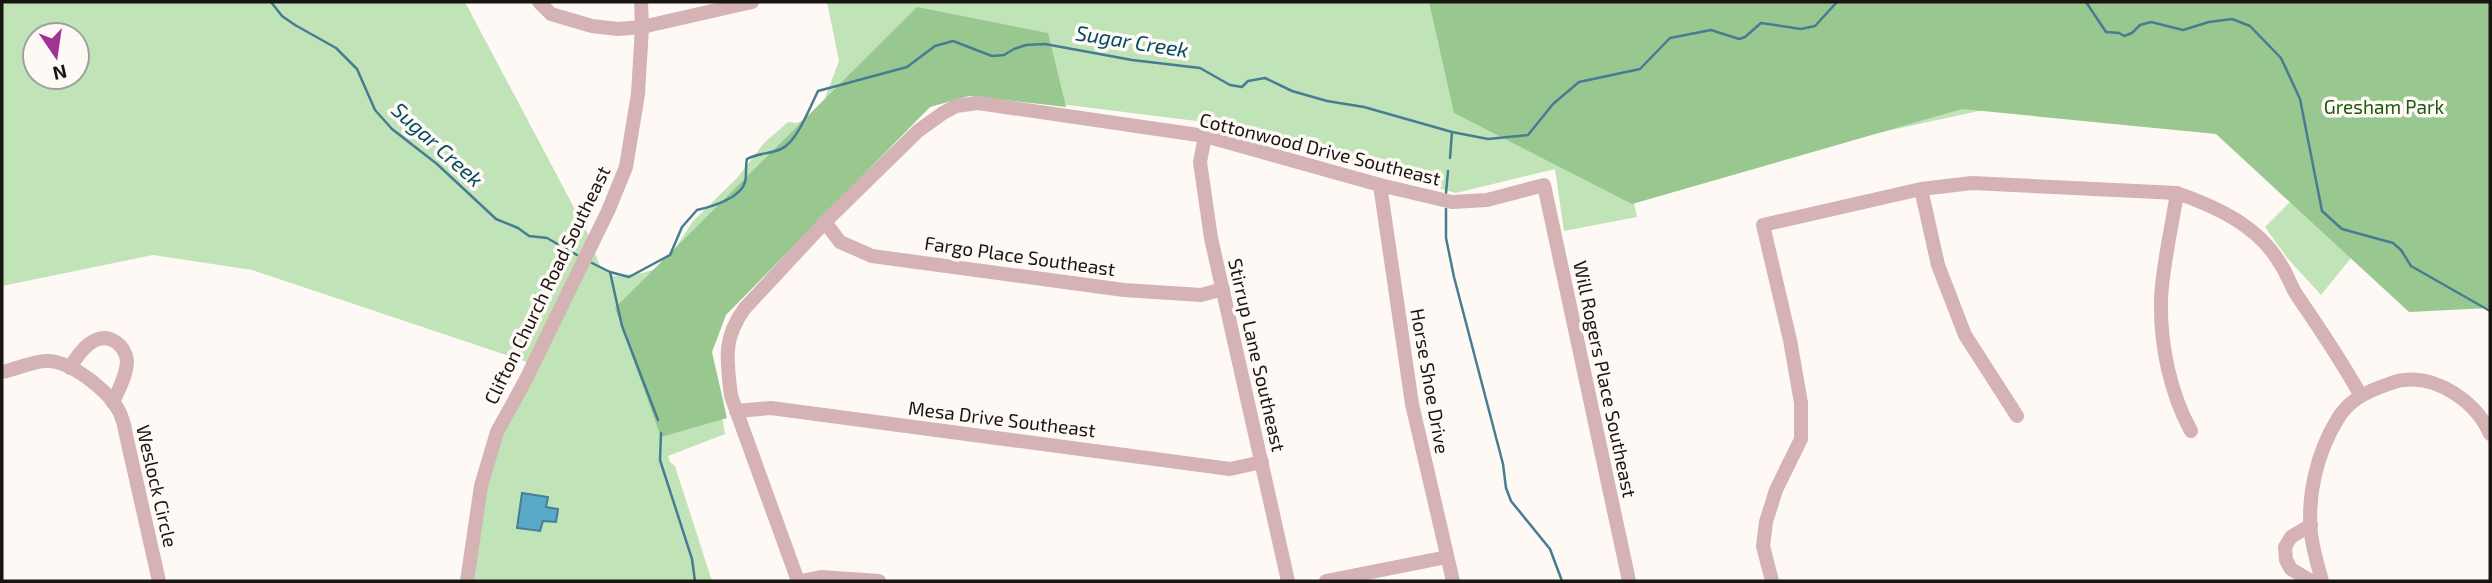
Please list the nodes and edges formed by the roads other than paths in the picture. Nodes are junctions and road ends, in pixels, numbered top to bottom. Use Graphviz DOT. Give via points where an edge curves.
graph roads {
  1 [pos="539,2"];
  2 [pos="641,2"];
  3 [pos="752,2"];
  4 [pos="642,26"];
  5 [pos="1205,136"];
  6 [pos="1380,185"];
  7 [pos="1544,185"];
  8 [pos="1921,189"];
  9 [pos="2177,193"];
  10 [pos="825,222"];
  11 [pos="1223,289"];
  12 [pos="69,368"];
  13 [pos="2,372"];
  14 [pos="2360,394"];
  15 [pos="113,402"];
  16 [pos="736,411"];
  17 [pos="2017,416"];
  18 [pos="2191,431"];
  19 [pos="2490,434"];
  20 [pos="1262,462"];
  21 [pos="2311,525"];
  22 [pos="1447,557"];
  23 [pos="159,581"];
  24 [pos="467,581"];
  25 [pos="799,581"];
  26 [pos="879,581"];
  27 [pos="1288,581"];
  28 [pos="1326,581"];
  29 [pos="1452,581"];
  30 [pos="1629,581"];
  31 [pos="1772,581"];
  32 [pos="2311,581"];
  33 [pos="2322,581"];
  1 -- 4 [label="street" via="551,14 592,26"];
  2 -- 4 [label="street, Clifton Church Road Southeast"];
  3 -- 4 [label="street"];
  4 -- 24 [label="street, Clifton Church Road Southeast" via="626,167 497,432 481,486"];
  5 -- 6 [label="street, Cottonwood Drive Southeast"];
  5 -- 10 [label="street, Cottonwood Drive Southeast" via="1018,107 956,106 918,131"];
  5 -- 11 [label="street, Stirrup Lane Southeast" via="1201,173"];
  6 -- 7 [label="street, Cottonwood Drive Southeast" via="1452,202 1486,200"];
  6 -- 22 [label="street, Horse Shoe Drive" via="1412,404"];
  7 -- 30 [label="street, Will Rogers Place Southeast"];
  8 -- 9 [label="street" via="2004,183"];
  8 -- 17 [label="street" via="1938,265 1965,335"];
  8 -- 31 [label="street" via="1762,225 1801,403 1801,439 1766,522 1763,546"];
  9 -- 14 [label="street" via="2238,220 2268,245"];
  9 -- 18 [label="street" via="2161,300 2165,353 2179,408"];
  10 -- 11 [label="street, Fargo Place Southeast" via="840,242 872,256 1124,290 1201,295"];
  10 -- 16 [label="street, Cottonwood Drive Southeast" via="735,321 727,364"];
  11 -- 20 [label="street, Stirrup Lane Southeast"];
  12 -- 13 [label="street, Weslock Circle" via="47,360"];
  12 -- 15 [label="street, Weslock Circle"];
  12 -- 15 [label="street" via="92,342 101,338 116,342 126,354 127,364"];
  14 -- 19 [label="street" via="2404,380 2429,382 2470,405"];
  14 -- 21 [label="street" via="2338,417 2323,449 2311,497"];
  15 -- 23 [label="street, Weslock Circle" via="124,425"];
  16 -- 20 [label="street, Mesa Drive Southeast" via="771,408 1230,469"];
  16 -- 25 [label="street, Cottonwood Drive Southeast"];
  20 -- 27 [label="street, Stirrup Lane Southeast"];
  21 -- 32 [label="street" via="2291,537 2285,547 2291,569"];
  21 -- 33 [label="street"];
  22 -- 28 [label="street"];
  22 -- 29 [label="street, Horse Shoe Drive"];
  25 -- 26 [label="street" via="821,577"];
}
